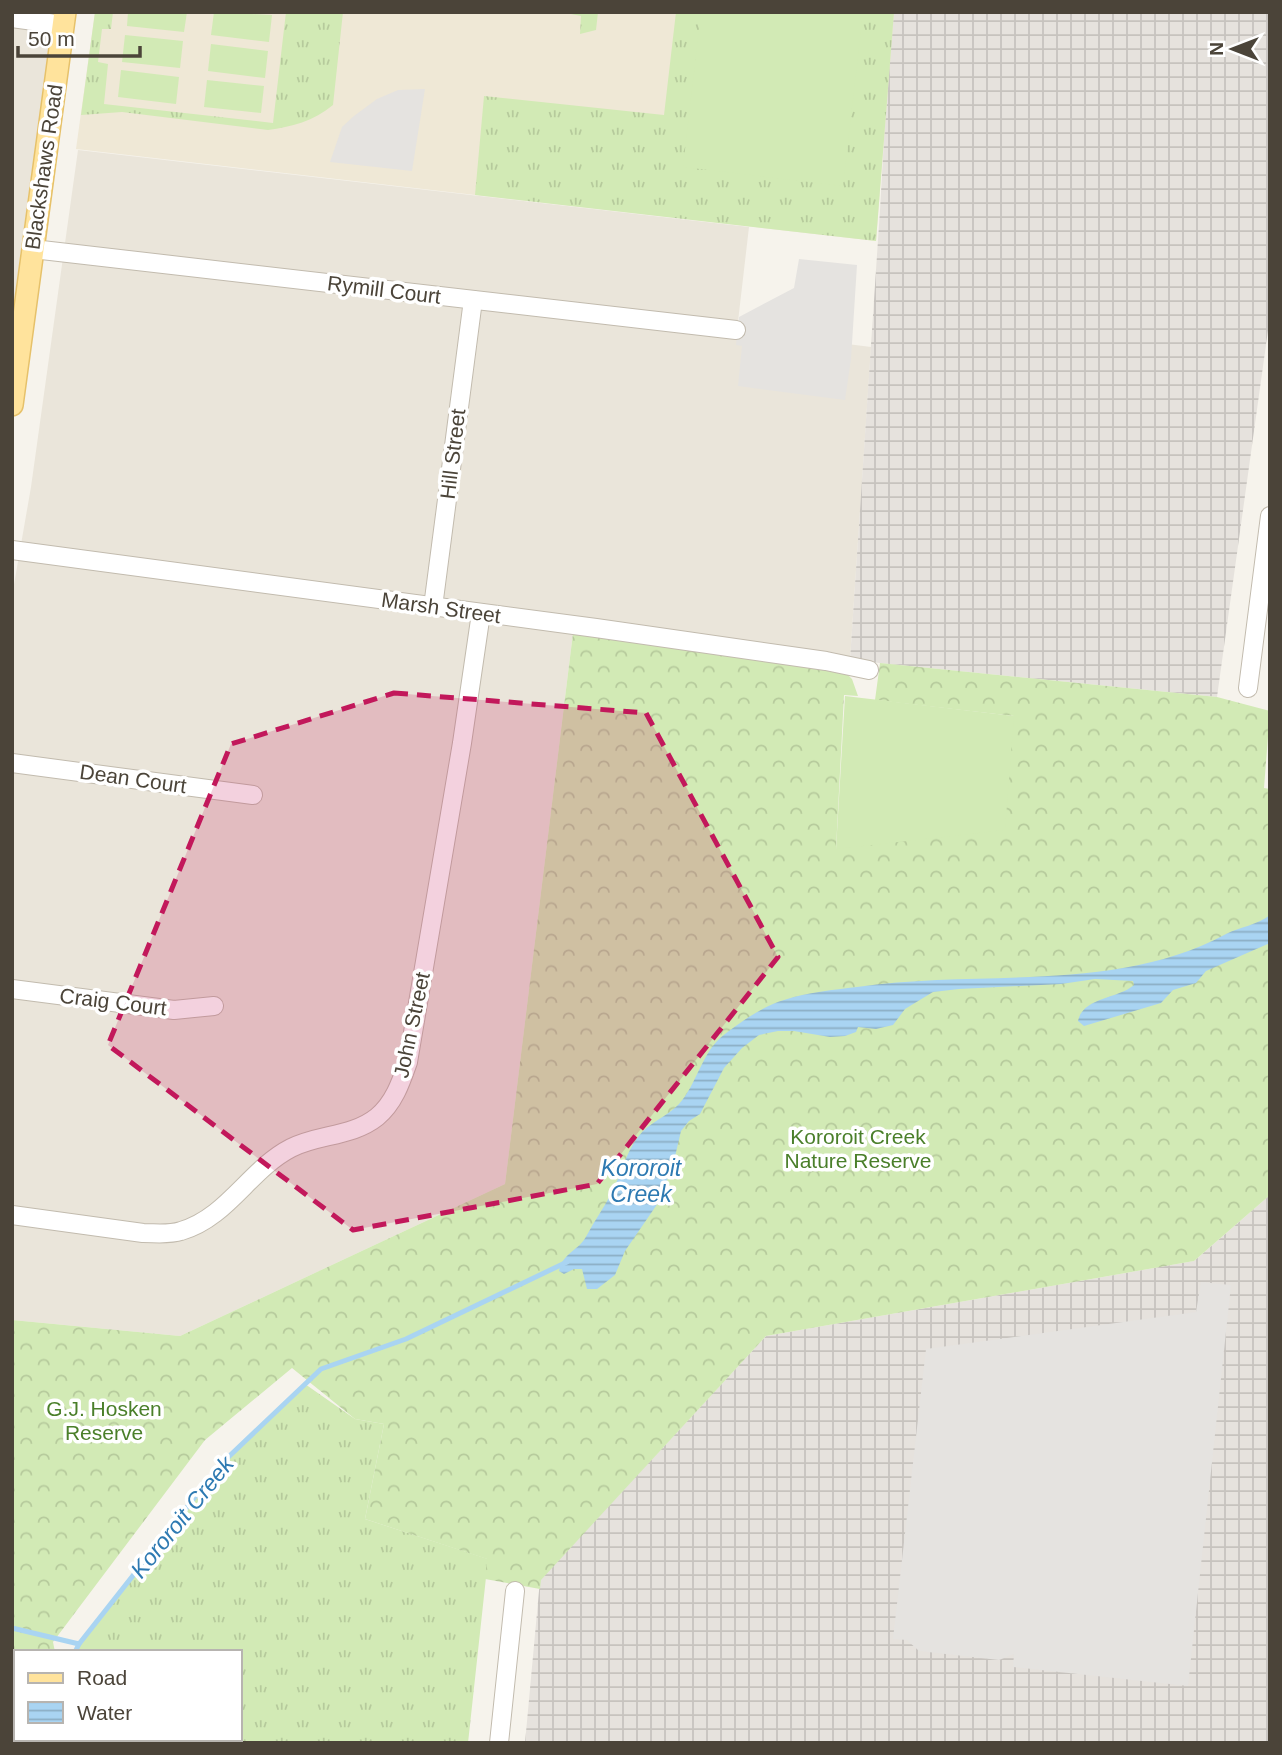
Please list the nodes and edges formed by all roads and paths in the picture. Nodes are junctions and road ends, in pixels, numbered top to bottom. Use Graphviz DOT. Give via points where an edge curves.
graph roads {
  1 [pos="12,18"];
  2 [pos="64,19"];
  3 [pos="33,249"];
  4 [pos="21,278"];
  5 [pos="473,300"];
  6 [pos="736,330"];
  7 [pos="12,405"];
  8 [pos="1270,516"];
  9 [pos="12,550"];
  10 [pos="433,607"];
  11 [pos="481,613"];
  12 [pos="869,670"];
  13 [pos="1248,688"];
  14 [pos="12,762"];
  15 [pos="253,795"];
  16 [pos="12,989"];
  17 [pos="215,1006"];
  18 [pos="12,1215"];
  19 [pos="515,1591"];
  20 [pos="499,1743"];
  1 -- 2 [label="street"];
  2 -- 3 [label="main road, Blackshaws Road"];
  3 -- 4 [label="main road, Blackshaws Road"];
  3 -- 5 [label="street, Rymill Court"];
  4 -- 7 [label="main road, Blackshaws Road"];
  5 -- 6 [label="street, Rymill Court"];
  5 -- 10 [label="street, Hill Street"];
  8 -- 13 [label="street"];
  9 -- 10 [label="street, Marsh Street"];
  10 -- 11 [label="street, Marsh Street"];
  11 -- 12 [label="street, Marsh Street"];
  11 -- 18 [label="street, John Street" via="408,1062 388,1105 362,1126 293,1147 270,1160 212,1215 181,1231 143,1233"];
  14 -- 15 [label="street, Dean Court"];
  16 -- 17 [label="street, Craig Court" via="174,1010"];
  19 -- 20 [label="street"];
}
